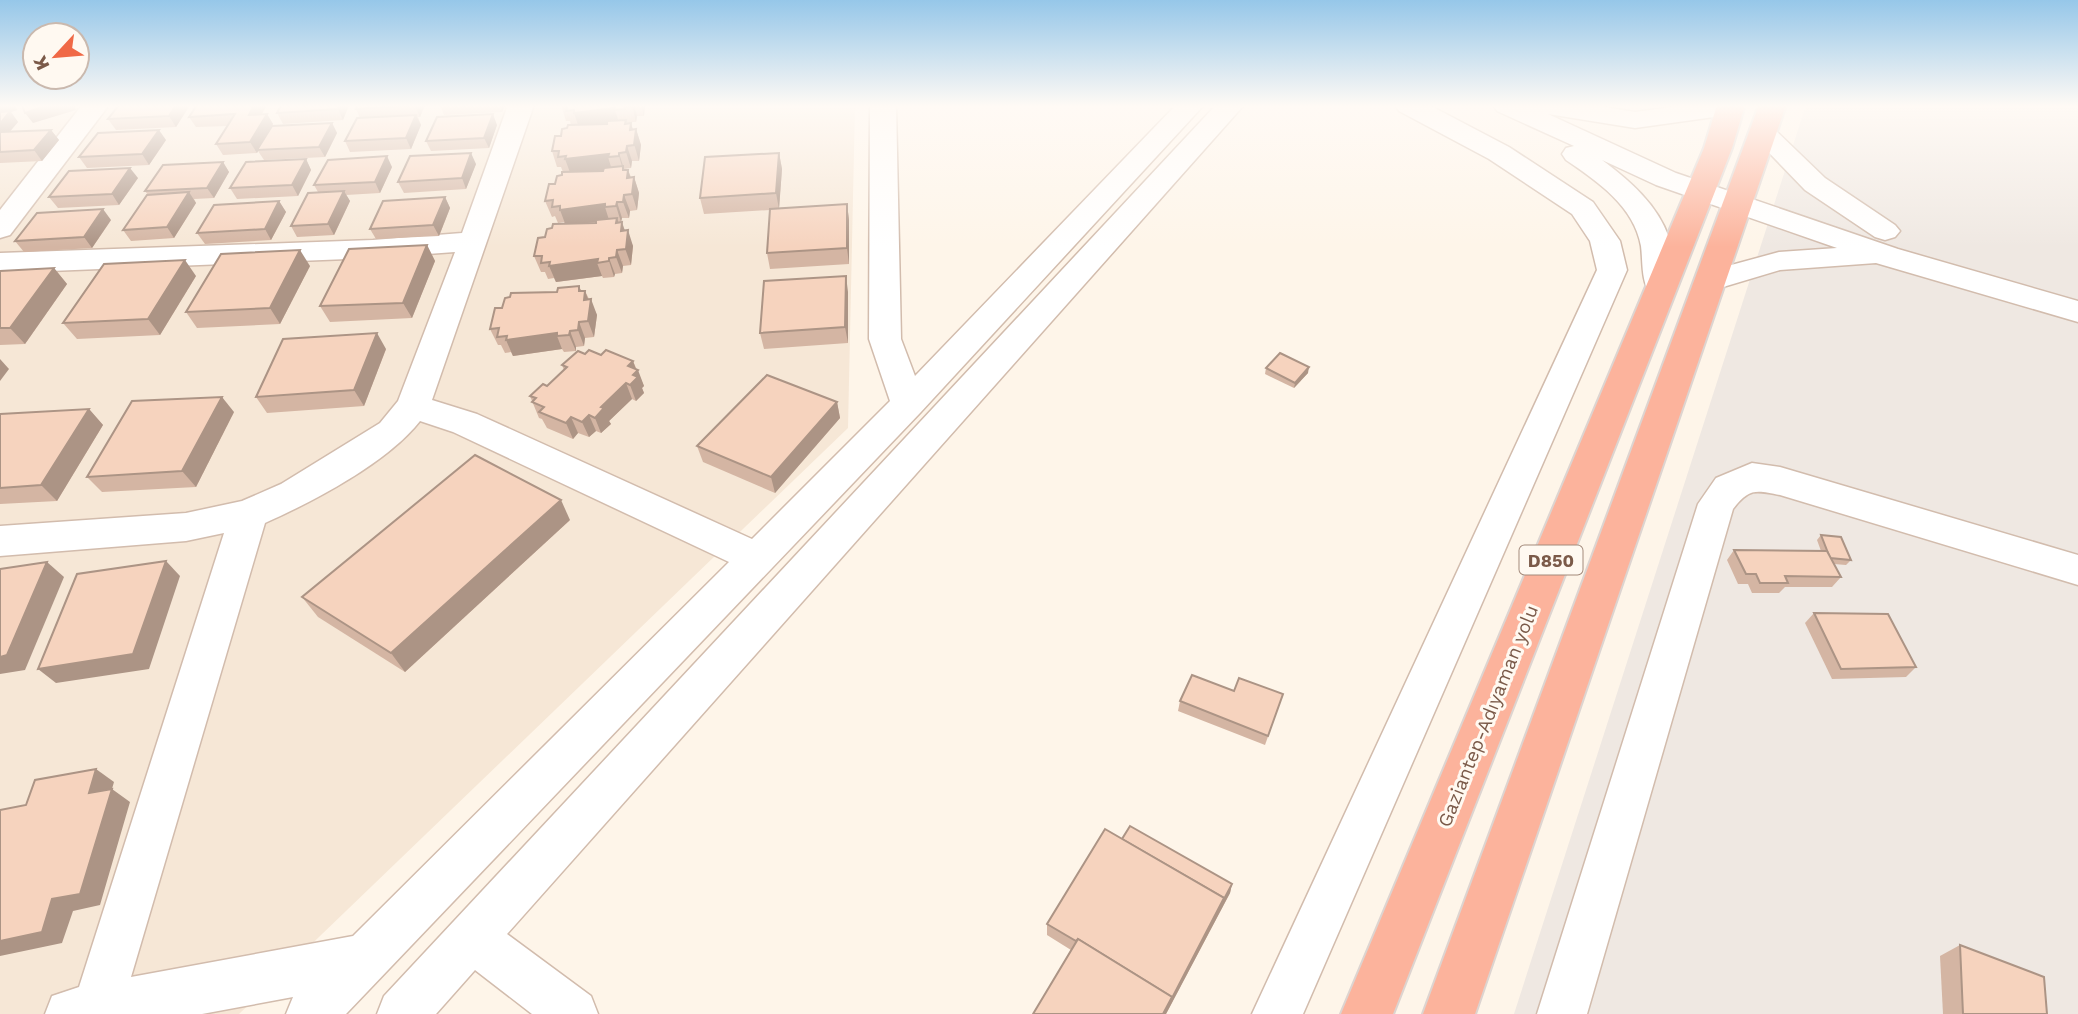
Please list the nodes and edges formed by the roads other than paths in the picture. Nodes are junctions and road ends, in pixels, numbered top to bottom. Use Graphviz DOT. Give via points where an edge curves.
graph roads {
  1 [pos="60,152"];
  2 [pos="505,152"];
  3 [pos="883,152"];
  4 [pos="1147,152"];
  5 [pos="1189,152"];
  6 [pos="1498,152"];
  7 [pos="1573,152"];
  8 [pos="1607,152"];
  9 [pos="1638,152"];
  10 [pos="1726,152"];
  11 [pos="1746,152"];
  12 [pos="1792,152"];
  13 [pos="1722,188"];
  14 [pos="0,229"];
  15 [pos="474,241"];
  16 [pos="1886,243"];
  17 [pos="0,263"];
  18 [pos="1713,279"];
  19 [pos="1661,287"];
  20 [pos="2078,291"];
  21 [pos="2078,312"];
  22 [pos="908,404"];
  23 [pos="413,406"];
  24 [pos="249,514"];
  25 [pos="0,541"];
  26 [pos="757,558"];
  27 [pos="2078,570"];
  28 [pos="472,938"];
  29 [pos="362,959"];
  30 [pos="84,1012"];
  31 [pos="311,1014"];
  32 [pos="402,1014"];
  33 [pos="573,1014"];
  34 [pos="1277,1014"];
  35 [pos="1367,1014"];
  36 [pos="1450,1014"];
  37 [pos="1562,1014"];
  1 -- 14 [label="street"];
  2 -- 15 [label="street"];
  3 -- 22 [label="street" via="885,339"];
  4 -- 22 [label="street"];
  5 -- 28 [label="street"];
  6 -- 34 [label="street" via="1583,208 1605,242 1612,270"];
  7 -- 19 [label="street" via="1634,204 1653,236"];
  8 -- 13 [label="street" via="1666,179"];
  9 -- 13 [label="street"];
  10 -- 13 [label="highway, Gaziantep-Adıyaman yolu / D850"];
  11 -- 13 [label="highway, Gaziantep-Adıyaman yolu / D850"];
  12 -- 16 [label="street" via="1815,184"];
  13 -- 16 [label="street"];
  13 -- 18 [label="highway, Gaziantep-Adıyaman yolu / D850"];
  13 -- 19 [label="highway, Gaziantep-Adıyaman yolu / D850"];
  15 -- 17 [label="street"];
  15 -- 23 [label="street"];
  16 -- 18 [label="street" via="1779,261"];
  16 -- 20 [label="street"];
  16 -- 21 [label="street"];
  18 -- 36 [label="highway, Gaziantep-Adıyaman yolu / D850"];
  19 -- 35 [label="highway, Gaziantep-Adıyaman yolu / D850"];
  22 -- 26 [label="street"];
  23 -- 24 [label="street" via="392,432 294,494"];
  23 -- 26 [label="street" via="465,423"];
  24 -- 25 [label="street" via="186,527"];
  24 -- 30 [label="street"];
  26 -- 29 [label="street"];
  27 -- 37 [label="street" via="1780,481 1752,476 1729,488 1716,504"];
  28 -- 32 [label="street"];
  28 -- 33 [label="street"];
  29 -- 30 [label="street"];
  29 -- 31 [label="street"];
}
